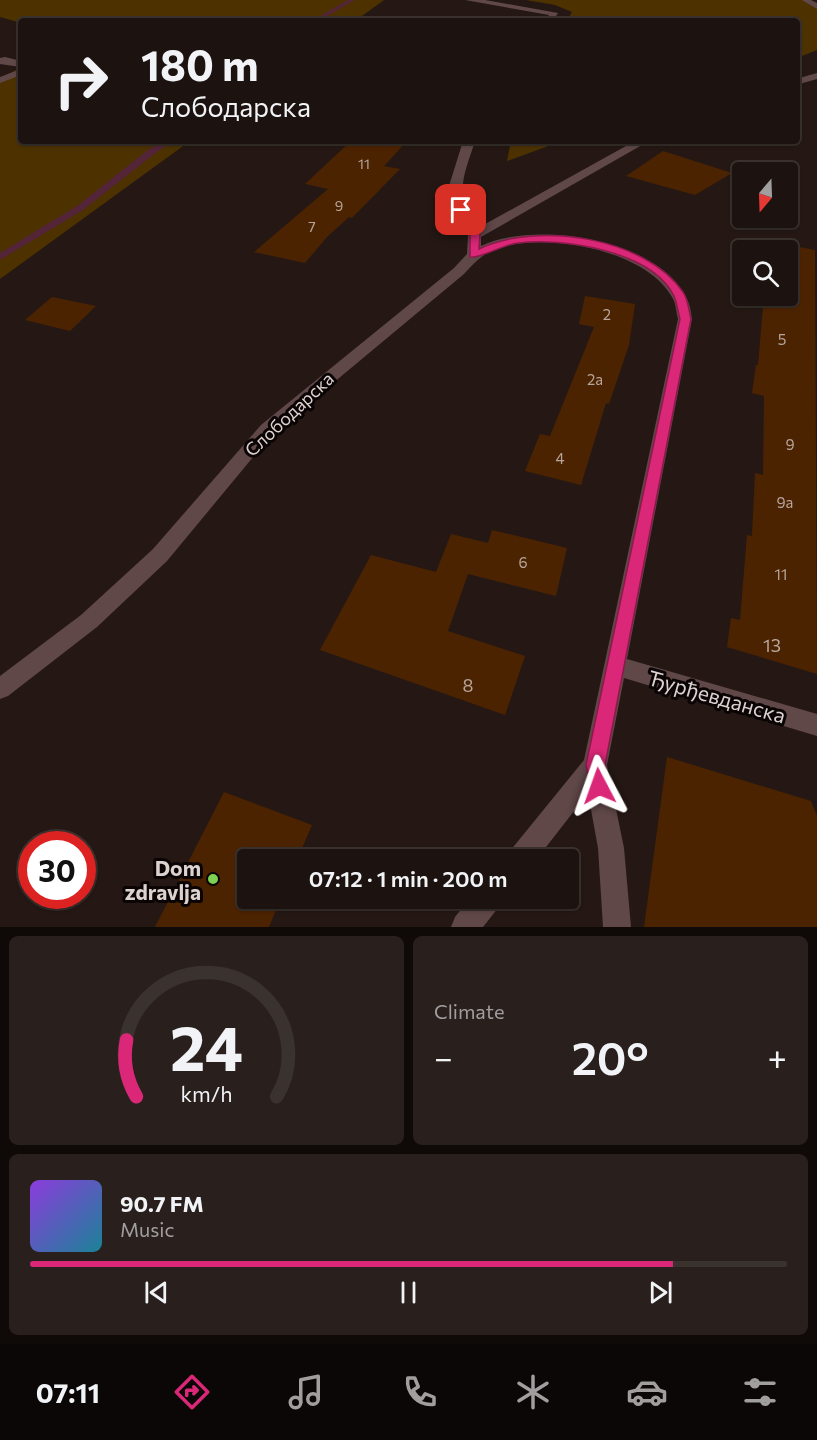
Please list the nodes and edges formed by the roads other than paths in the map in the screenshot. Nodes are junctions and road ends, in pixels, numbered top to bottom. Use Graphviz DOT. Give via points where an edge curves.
graph roads {
  1 [pos="469,0"];
  2 [pos="806,0"];
  3 [pos="552,3"];
  4 [pos="817,7"];
  5 [pos="551,17"];
  6 [pos="0,61"];
  7 [pos="18,63"];
  8 [pos="18,73"];
  9 [pos="817,76"];
  10 [pos="0,80"];
  11 [pos="800,81"];
  12 [pos="468,144"];
  13 [pos="638,144"];
  14 [pos="475,234"];
  15 [pos="474,255"];
  16 [pos="616,666"];
  17 [pos="0,688"];
  18 [pos="817,725"];
  19 [pos="595,765"];
  20 [pos="528,849"];
  21 [pos="479,909"];
  22 [pos="465,927"];
  23 [pos="617,927"];
  1 -- 5 [label="street"];
  2 -- 4 [label="street"];
  3 -- 5 [label="street" via="555,9"];
  6 -- 7 [label="street"];
  8 -- 10 [label="street"];
  9 -- 11 [label="street"];
  12 -- 14 [label="street" via="455,186 461,210"];
  13 -- 14 [label="street"];
  14 -- 15 [label="street"];
  15 -- 16 [label="street" via="494,245 518,240 555,238 594,243 630,255 659,273 679,294 686,319"];
  15 -- 17 [label="street, Слободарска" via="267,429 160,555 89,621"];
  16 -- 18 [label="street, Ђурђевданска"];
  16 -- 19 [label="street"];
  19 -- 20 [label="street"];
  19 -- 23 [label="street" via="611,848"];
  21 -- 22 [label="street"];
}
